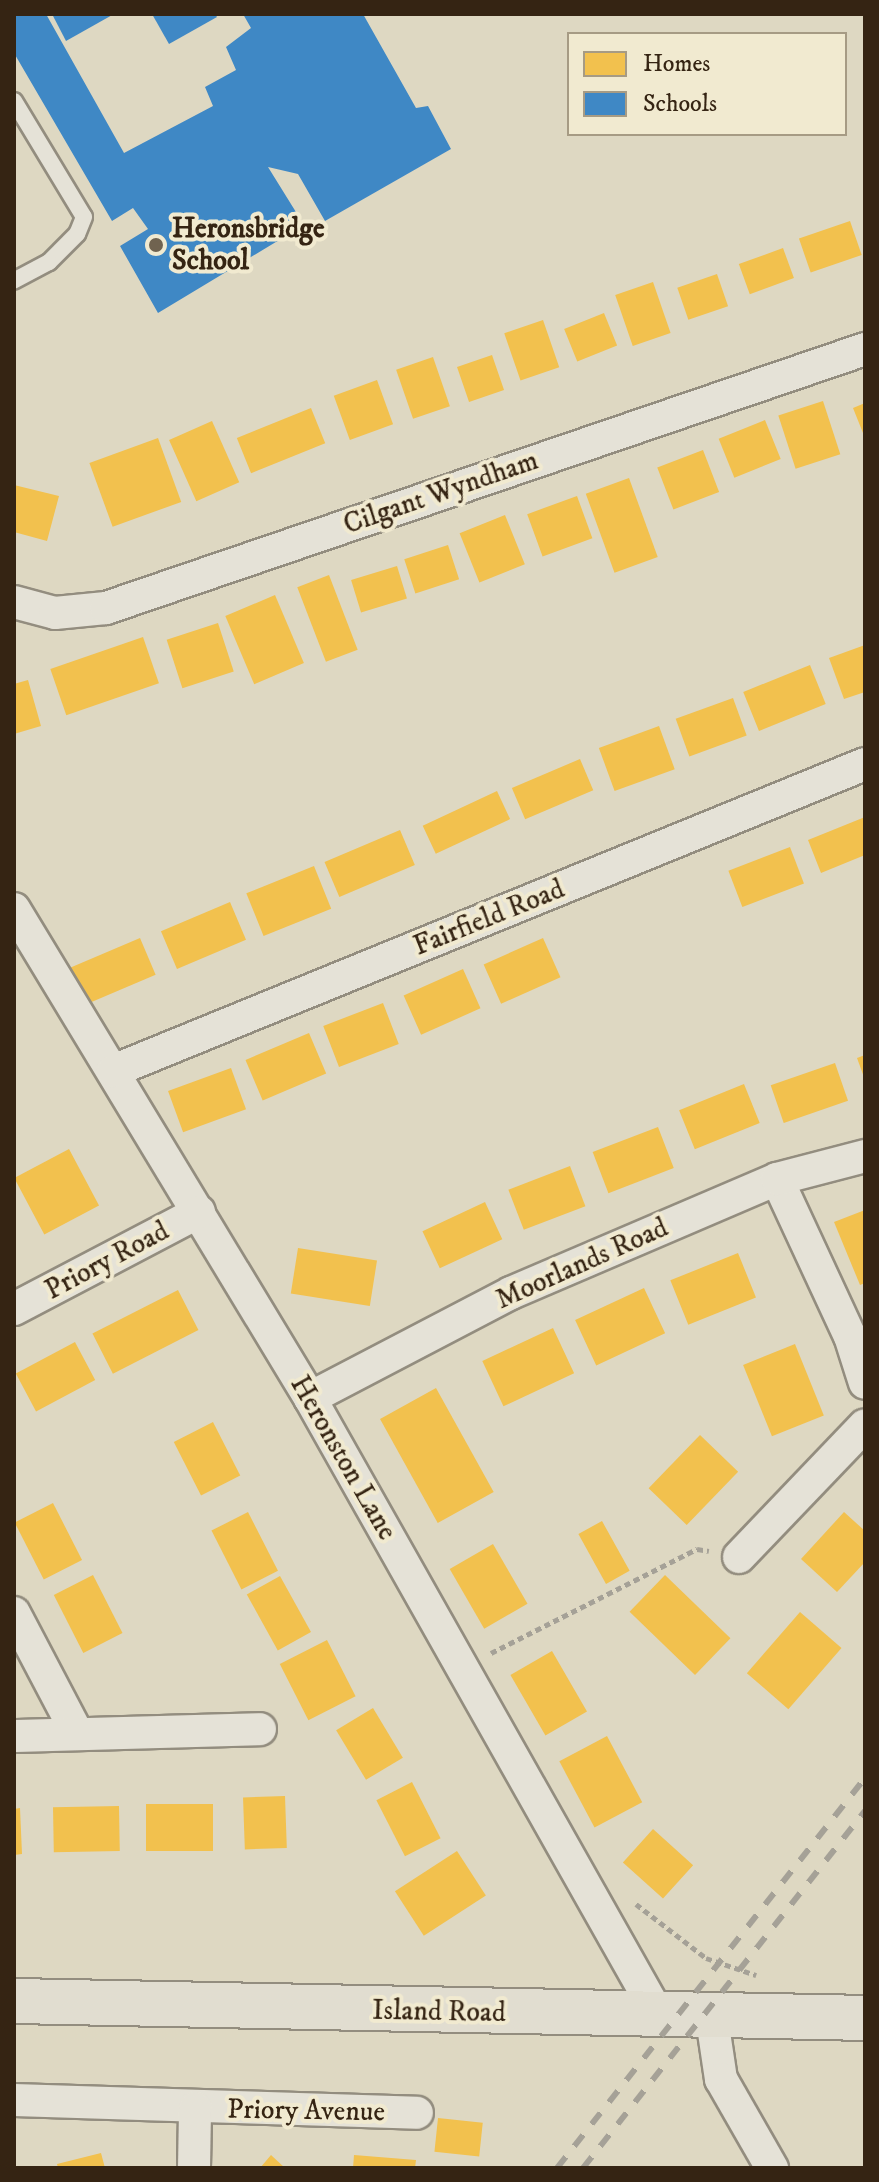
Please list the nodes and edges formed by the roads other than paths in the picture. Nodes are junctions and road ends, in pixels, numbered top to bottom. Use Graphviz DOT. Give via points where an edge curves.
graph roads {
  1 [pos="14,101"];
  2 [pos="14,281"];
  3 [pos="865,349"];
  4 [pos="14,602"];
  5 [pos="865,764"];
  6 [pos="14,909"];
  7 [pos="113,1071"];
  8 [pos="865,1156"];
  9 [pos="777,1179"];
  10 [pos="199,1212"];
  11 [pos="14,1309"];
  12 [pos="865,1383"];
  13 [pos="310,1398"];
  14 [pos="865,1425"];
  15 [pos="739,1557"];
  16 [pos="14,1613"];
  17 [pos="260,1729"];
  18 [pos="77,1733"];
  19 [pos="14,1736"];
  20 [pos="14,2001"];
  21 [pos="659,2016"];
  22 [pos="865,2018"];
  23 [pos="712,2019"];
  24 [pos="14,2100"];
  25 [pos="195,2108"];
  26 [pos="417,2113"];
  27 [pos="194,2168"];
  28 [pos="772,2168"];
  1 -- 2 [label="lane" via="84,217 77,234 49,262"];
  3 -- 4 [label="street, Cilgant Wyndham" via="106,608 55,613"];
  5 -- 7 [label="street, Fairfield Road"];
  6 -- 7 [label="street, Heronston Lane"];
  7 -- 10 [label="street, Heronston Lane"];
  8 -- 9 [label="street, Moorlands Road"];
  9 -- 12 [label="street" via="850,1336"];
  9 -- 13 [label="street, Moorlands Road" via="511,1293"];
  10 -- 11 [label="street, Priory Road"];
  10 -- 13 [label="street, Heronston Lane"];
  13 -- 21 [label="street, Heronston Lane"];
  14 -- 15 [label="street"];
  16 -- 18 [label="street"];
  17 -- 18 [label="street"];
  18 -- 19 [label="street"];
  20 -- 21 [label="main road, Island Road"];
  21 -- 23 [label="main road, Island Road"];
  22 -- 23 [label="main road, Island Road"];
  23 -- 28 [label="street" via="721,2079"];
  24 -- 25 [label="street, Priory Avenue"];
  25 -- 26 [label="street, Priory Avenue"];
  25 -- 27 [label="street, Priory Avenue"];
}
